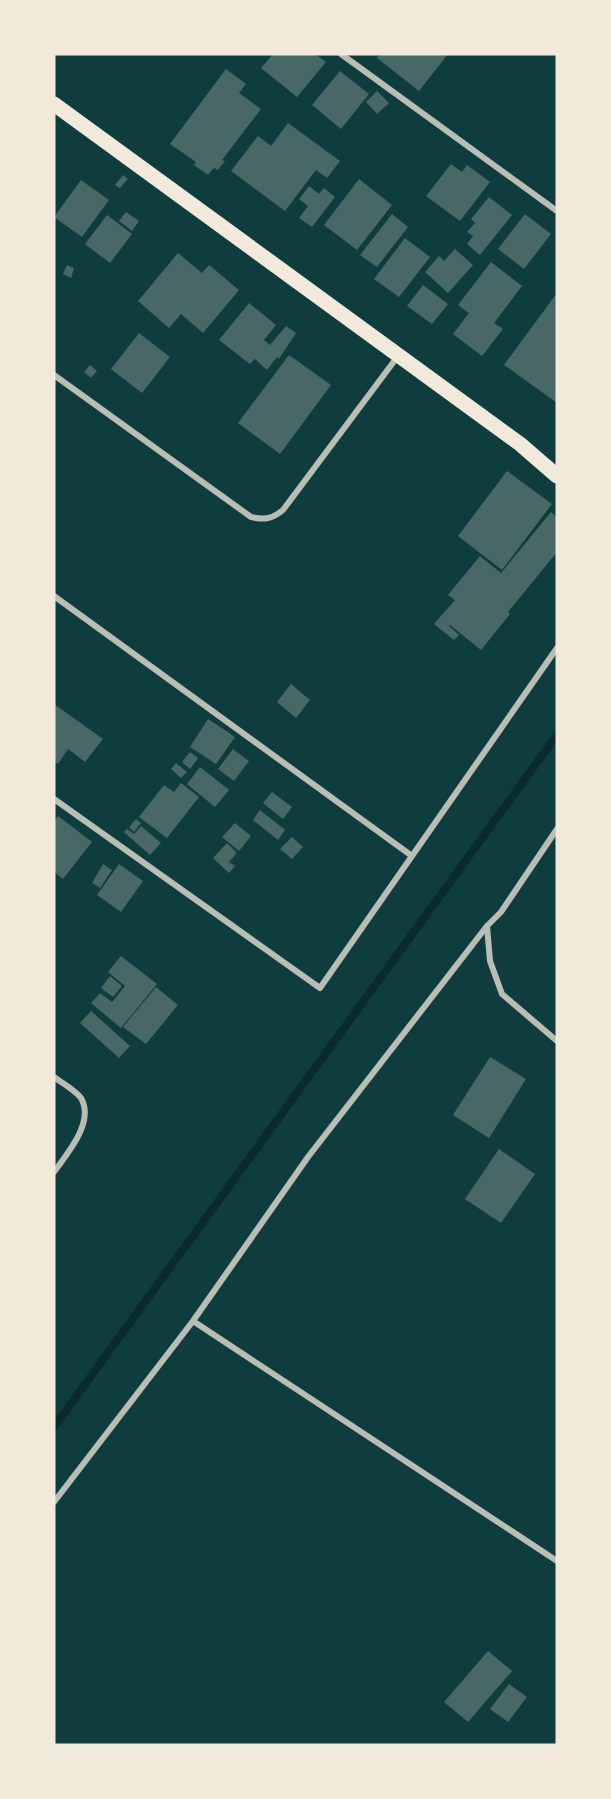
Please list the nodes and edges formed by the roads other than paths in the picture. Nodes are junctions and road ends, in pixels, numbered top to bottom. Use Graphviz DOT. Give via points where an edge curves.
graph roads {
  1 [pos="341,54"];
  2 [pos="54,104"];
  3 [pos="557,211"];
  4 [pos="398,355"];
  5 [pos="54,375"];
  6 [pos="557,476"];
  7 [pos="54,596"];
  8 [pos="557,648"];
  9 [pos="54,799"];
  10 [pos="557,829"];
  11 [pos="412,856"];
  12 [pos="487,926"];
  13 [pos="557,1041"];
  14 [pos="54,1077"];
  15 [pos="54,1172"];
  16 [pos="193,1321"];
  17 [pos="54,1502"];
  18 [pos="557,1561"];
  1 -- 3 [label="street"];
  2 -- 4 [label="main road"];
  4 -- 5 [label="street" via="283,510 264,520 251,517"];
  4 -- 6 [label="main road" via="520,444"];
  7 -- 11 [label="street"];
  8 -- 11 [label="street"];
  9 -- 11 [label="street" via="320,988"];
  10 -- 12 [label="street" via="501,912"];
  12 -- 13 [label="street" via="490,961 502,994"];
  12 -- 16 [label="street" via="308,1157"];
  14 -- 15 [label="street" via="81,1098 84,1112 76,1141"];
  16 -- 17 [label="street"];
  16 -- 18 [label="street"];
}
